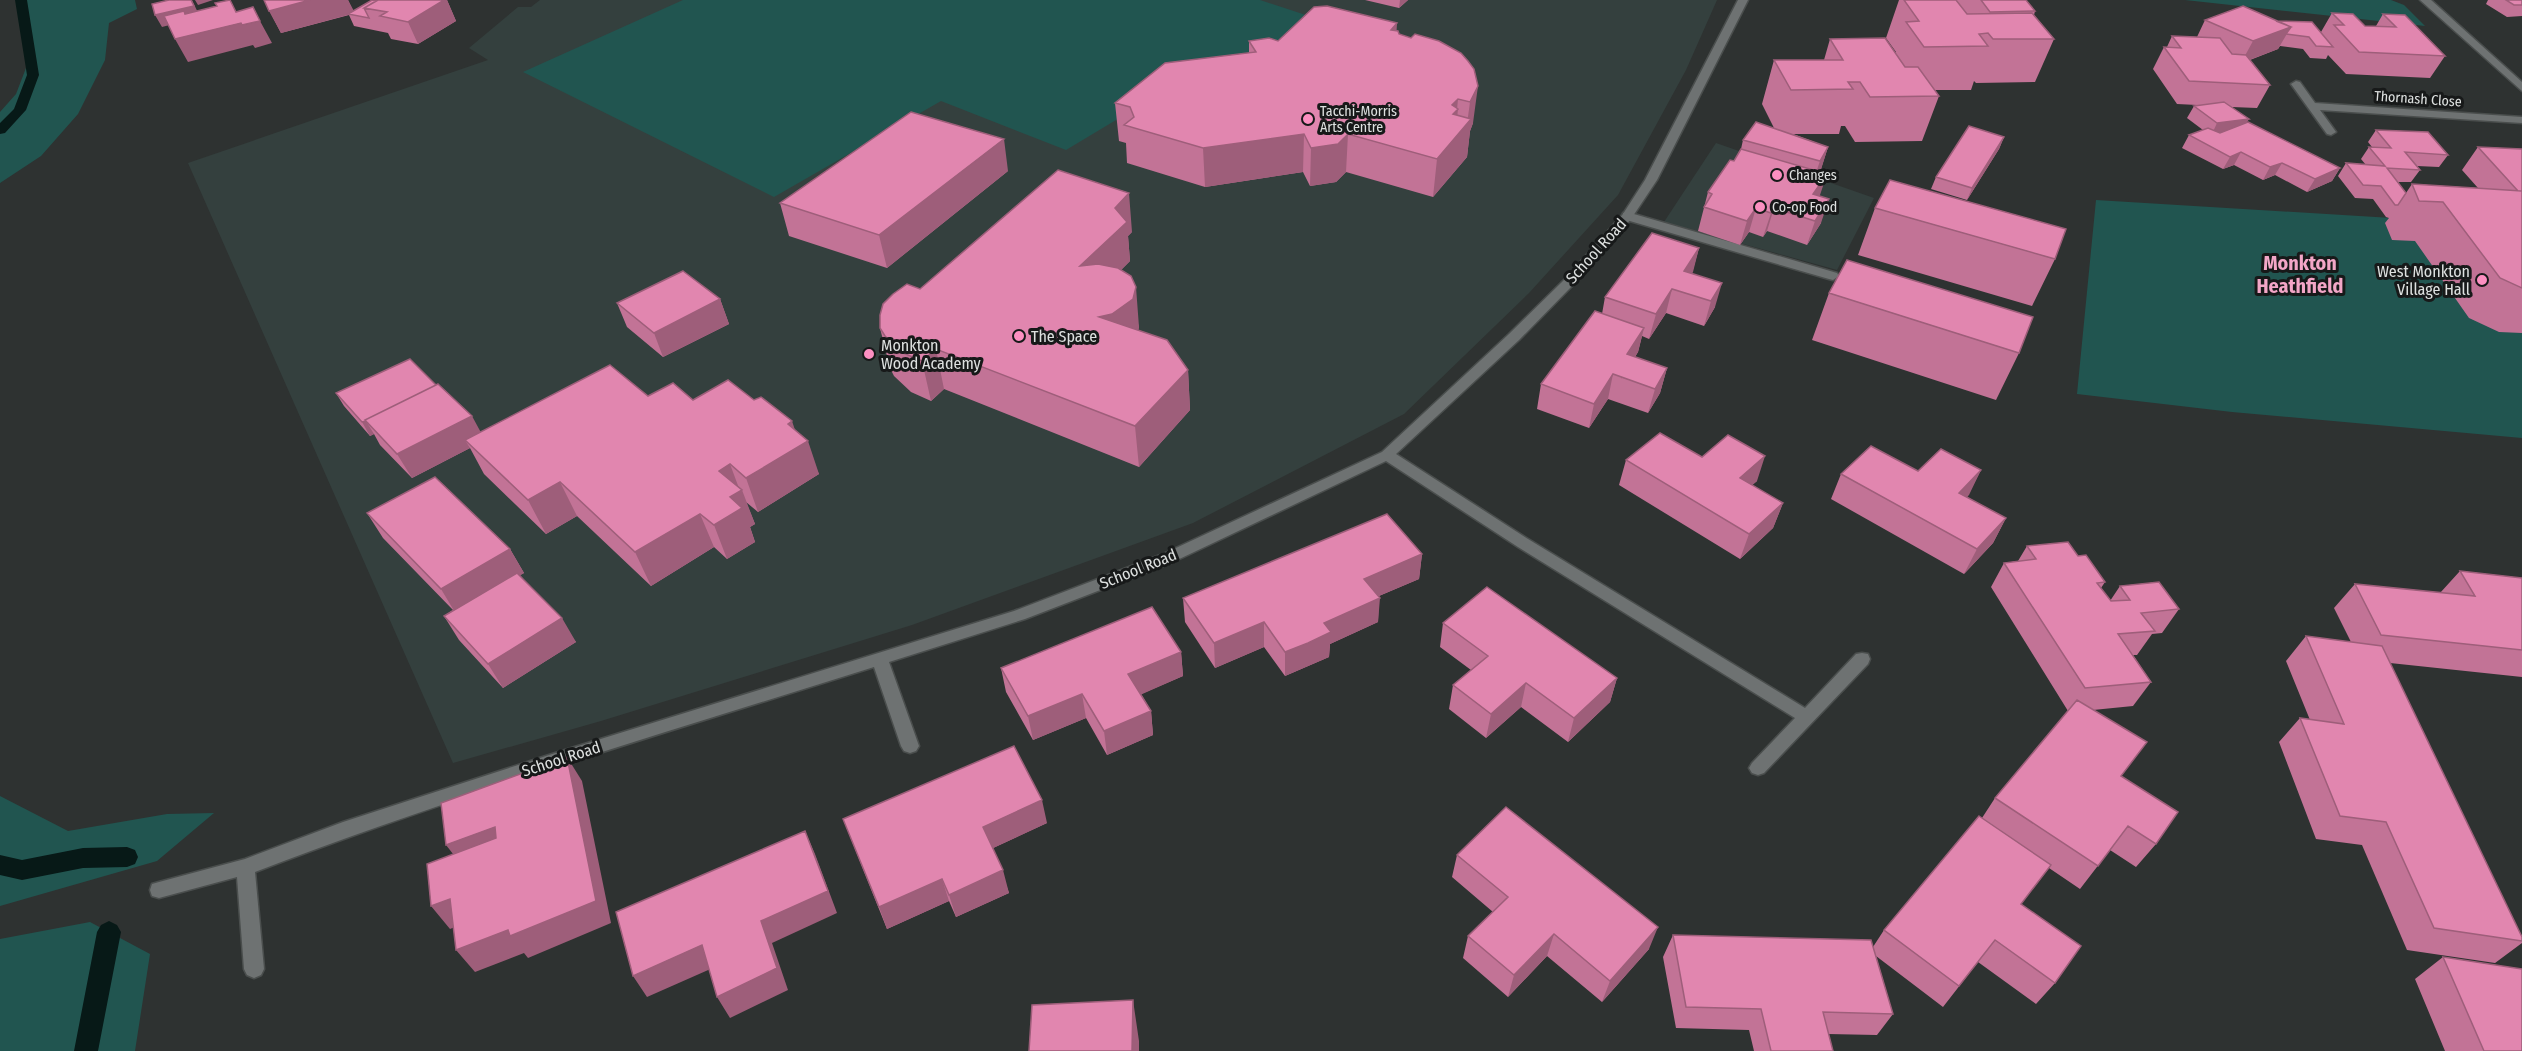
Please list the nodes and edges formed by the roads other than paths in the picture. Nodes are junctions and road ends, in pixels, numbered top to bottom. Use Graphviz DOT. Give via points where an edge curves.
graph roads {
  1 [pos="1743,0"];
  2 [pos="2425,0"];
  3 [pos="2296,84"];
  4 [pos="2522,88"];
  5 [pos="2312,106"];
  6 [pos="2522,120"];
  7 [pos="2331,132"];
  8 [pos="1628,216"];
  9 [pos="1833,276"];
  10 [pos="1387,455"];
  11 [pos="1862,659"];
  12 [pos="880,660"];
  13 [pos="1808,718"];
  14 [pos="910,746"];
  15 [pos="1758,768"];
  16 [pos="245,867"];
  17 [pos="159,890"];
  18 [pos="254,969"];
  1 -- 8 [label="street, School Road" via="1651,180"];
  2 -- 4 [label="street"];
  3 -- 5 [label="street"];
  5 -- 6 [label="street, Thornash Close"];
  5 -- 7 [label="street"];
  8 -- 9 [label="street"];
  8 -- 10 [label="street, School Road" via="1514,337"];
  10 -- 12 [label="street, School Road" via="1168,558 1019,615"];
  10 -- 13 [label="street"];
  11 -- 13 [label="street"];
  12 -- 14 [label="street"];
  12 -- 16 [label="street, School Road" via="549,762"];
  13 -- 15 [label="street"];
  16 -- 17 [label="street, School Road"];
  16 -- 18 [label="street"];
}
